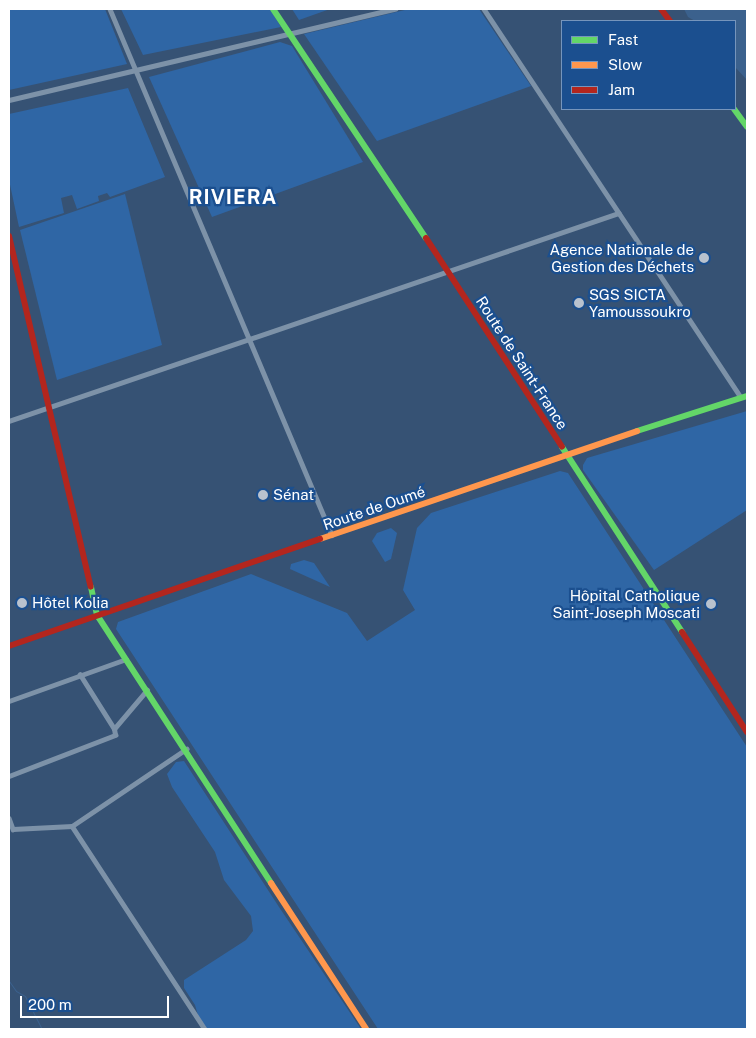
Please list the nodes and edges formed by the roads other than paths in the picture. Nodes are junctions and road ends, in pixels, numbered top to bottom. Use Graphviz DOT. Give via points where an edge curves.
graph roads {
  1 [pos="110,9"];
  2 [pos="273,9"];
  3 [pos="395,9"];
  4 [pos="484,9"];
  5 [pos="661,9"];
  6 [pos="669,20"];
  7 [pos="291,34"];
  8 [pos="136,70"];
  9 [pos="9,100"];
  10 [pos="735,110"];
  11 [pos="747,127"];
  12 [pos="619,213"];
  13 [pos="9,236"];
  14 [pos="449,272"];
  15 [pos="250,338"];
  16 [pos="744,396"];
  17 [pos="49,407"];
  18 [pos="9,421"];
  19 [pos="565,454"];
  20 [pos="332,535"];
  21 [pos="97,615"];
  22 [pos="9,646"];
  23 [pos="126,659"];
  24 [pos="80,675"];
  25 [pos="147,690"];
  26 [pos="9,701"];
  27 [pos="114,729"];
  28 [pos="747,732"];
  29 [pos="186,749"];
  30 [pos="9,776"];
  31 [pos="9,818"];
  32 [pos="72,826"];
  33 [pos="205,1029"];
  34 [pos="366,1029"];
  1 -- 8 [label="street"];
  2 -- 7 [label="street, Route de Saint-France"];
  3 -- 7 [label="street"];
  4 -- 12 [label="street"];
  5 -- 6 [label="street"];
  7 -- 8 [label="street"];
  7 -- 14 [label="street, Route de Saint-France"];
  8 -- 9 [label="street"];
  8 -- 15 [label="street"];
  10 -- 11 [label="street"];
  12 -- 14 [label="street"];
  12 -- 16 [label="street"];
  13 -- 17 [label="street"];
  14 -- 15 [label="street"];
  14 -- 19 [label="street, Route de Saint-France"];
  15 -- 17 [label="street"];
  15 -- 20 [label="street"];
  16 -- 19 [label="street, Route de Oumé"];
  17 -- 18 [label="street"];
  17 -- 21 [label="street"];
  19 -- 20 [label="street, Route de Oumé"];
  19 -- 28 [label="street, Route de Saint-France"];
  20 -- 21 [label="street, Route de Oumé"];
  21 -- 22 [label="street, Route de Oumé"];
  21 -- 23 [label="street"];
  23 -- 24 [label="street"];
  23 -- 25 [label="street"];
  24 -- 26 [label="street"];
  24 -- 27 [label="street"];
  25 -- 27 [label="street"];
  25 -- 29 [label="street"];
  27 -- 30 [label="street" via="115,735"];
  29 -- 32 [label="street"];
  29 -- 34 [label="street"];
  31 -- 32 [label="street" via="13,829"];
  32 -- 33 [label="street"];
}
